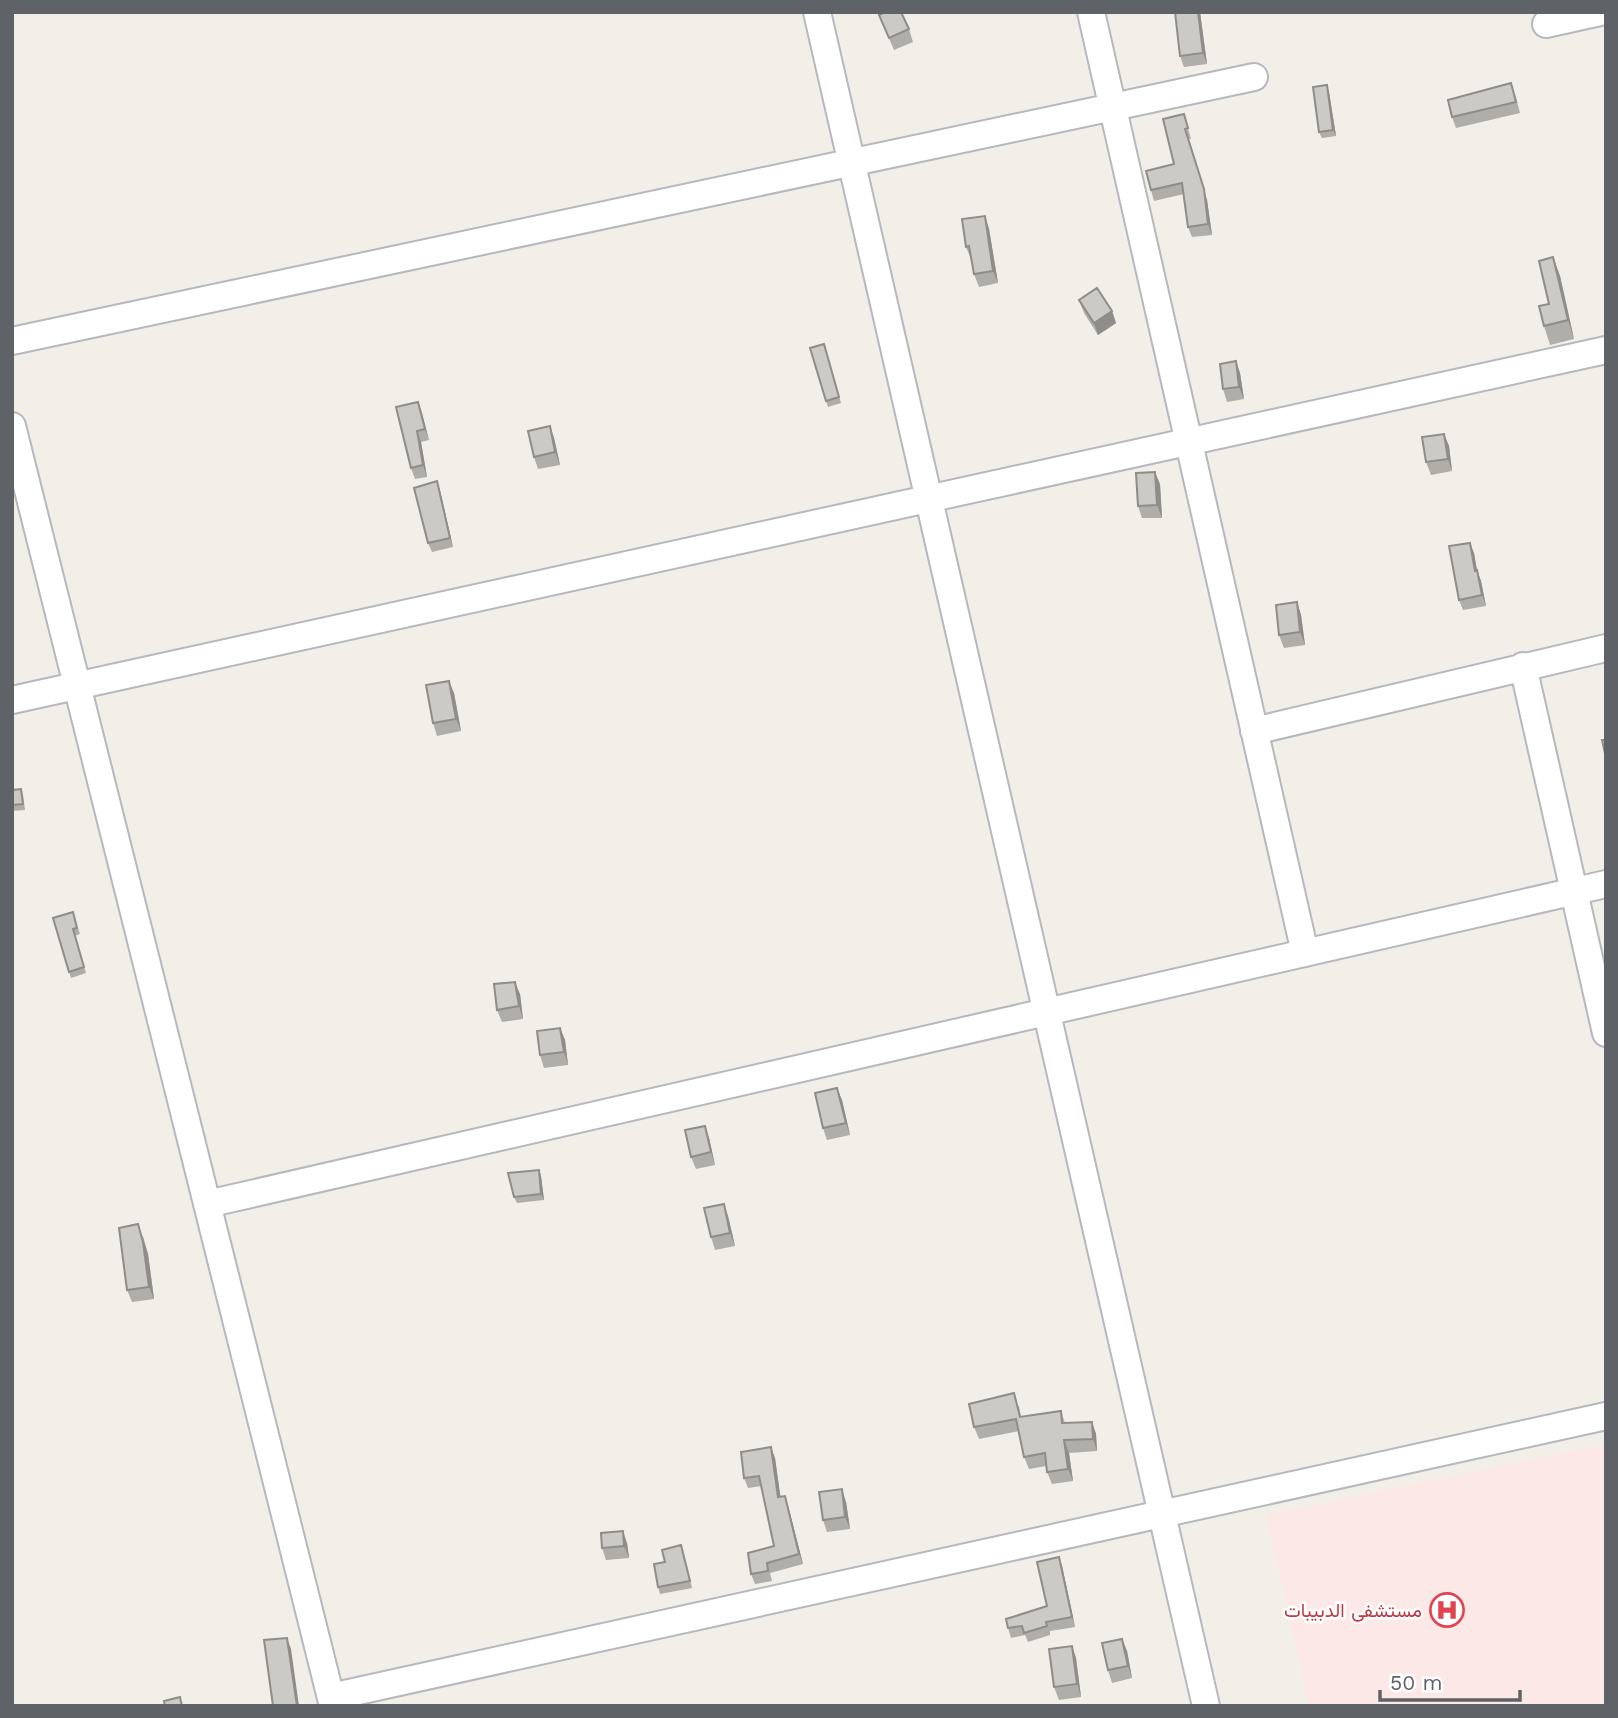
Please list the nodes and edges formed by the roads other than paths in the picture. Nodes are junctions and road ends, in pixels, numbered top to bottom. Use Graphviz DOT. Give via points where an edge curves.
graph roads {
  1 [pos="817,12"];
  2 [pos="1091,12"];
  3 [pos="1600,12"];
  4 [pos="1546,24"];
  5 [pos="1254,77"];
  6 [pos="1112,107"];
  7 [pos="852,163"];
  8 [pos="12,341"];
  9 [pos="1606,350"];
  10 [pos="12,426"];
  11 [pos="1189,442"];
  12 [pos="929,499"];
  13 [pos="1606,648"];
  14 [pos="1523,666"];
  15 [pos="77,686"];
  16 [pos="12,700"];
  17 [pos="1254,731"];
  18 [pos="1606,884"];
  19 [pos="1574,891"];
  20 [pos="1305,953"];
  21 [pos="1046,1012"];
  22 [pos="1606,1033"];
  23 [pos="207,1203"];
  24 [pos="1606,1416"];
  25 [pos="1162,1513"];
  26 [pos="332,1701"];
  27 [pos="1206,1706"];
  1 -- 7 [label="street"];
  2 -- 6 [label="street"];
  3 -- 4 [label="street"];
  5 -- 6 [label="street"];
  6 -- 7 [label="street"];
  6 -- 11 [label="street"];
  7 -- 8 [label="street"];
  7 -- 12 [label="street"];
  9 -- 11 [label="street"];
  10 -- 15 [label="street"];
  11 -- 12 [label="street"];
  11 -- 17 [label="street"];
  12 -- 15 [label="street"];
  12 -- 21 [label="street"];
  13 -- 14 [label="street"];
  14 -- 17 [label="street"];
  14 -- 19 [label="street"];
  15 -- 16 [label="street"];
  15 -- 23 [label="street"];
  17 -- 20 [label="street"];
  18 -- 19 [label="street"];
  19 -- 20 [label="street"];
  19 -- 22 [label="street"];
  20 -- 21 [label="street"];
  21 -- 23 [label="street"];
  21 -- 25 [label="street"];
  23 -- 26 [label="street"];
  24 -- 25 [label="street"];
  25 -- 26 [label="street"];
  25 -- 27 [label="street"];
}
